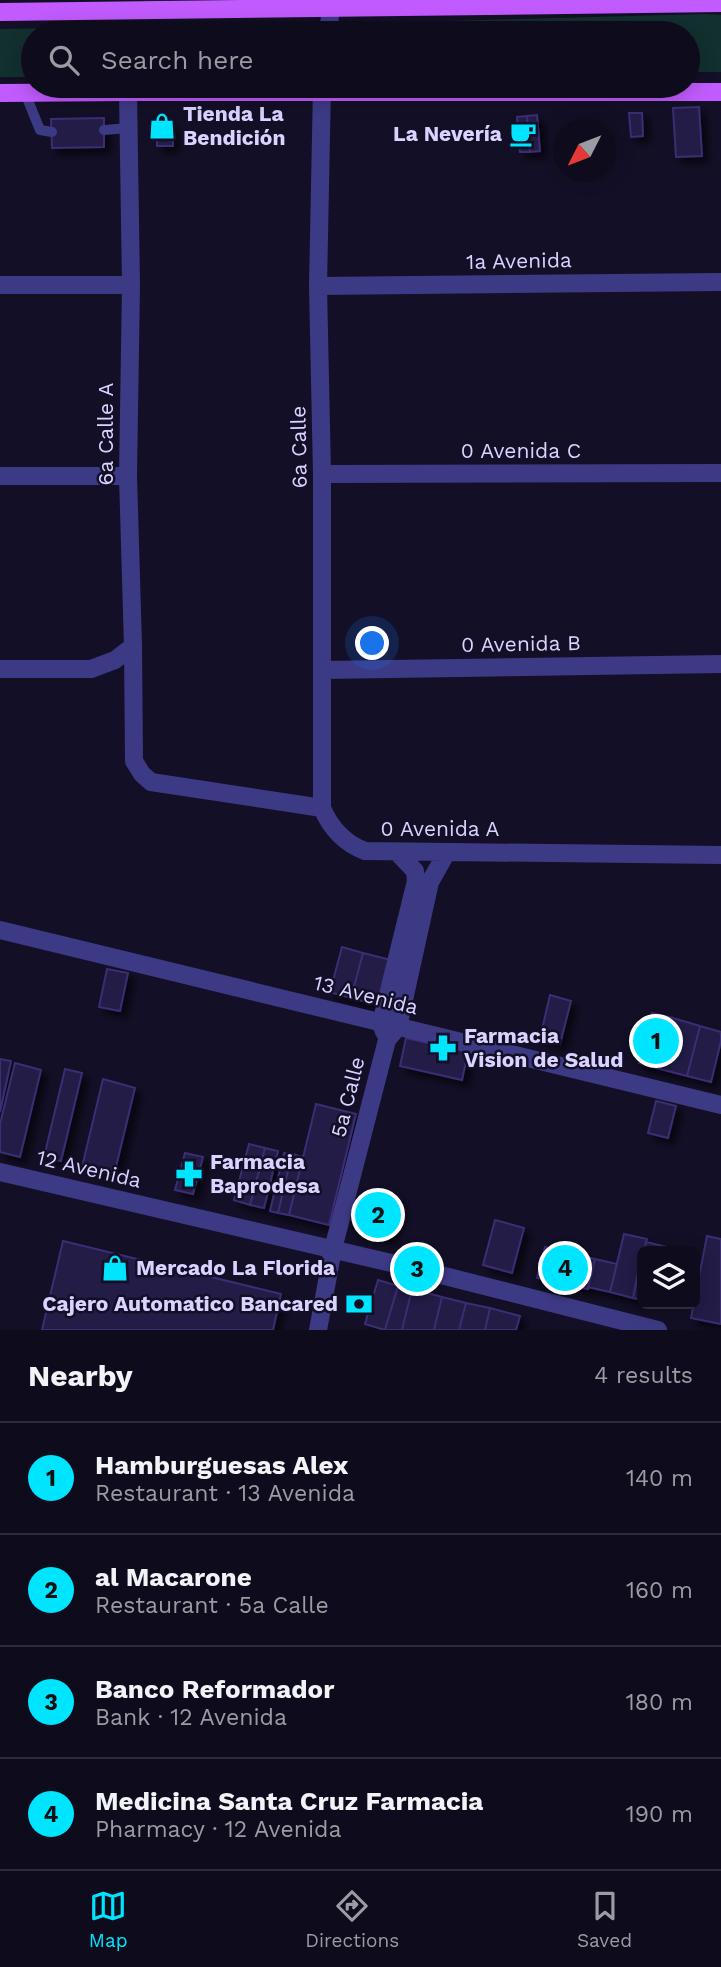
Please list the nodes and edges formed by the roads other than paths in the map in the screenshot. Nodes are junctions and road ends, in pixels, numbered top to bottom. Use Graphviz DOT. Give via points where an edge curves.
graph roads {
  1 [pos="721,3"];
  2 [pos="331,4"];
  3 [pos="133,5"];
  4 [pos="0,12"];
  5 [pos="700,92"];
  6 [pos="721,92"];
  7 [pos="0,93"];
  8 [pos="21,93"];
  9 [pos="27,98"];
  10 [pos="128,98"];
  11 [pos="322,98"];
  12 [pos="129,128"];
  13 [pos="104,130"];
  14 [pos="52,132"];
  15 [pos="721,282"];
  16 [pos="0,285"];
  17 [pos="131,285"];
  18 [pos="318,286"];
  19 [pos="721,473"];
  20 [pos="322,474"];
  21 [pos="0,476"];
  22 [pos="128,476"];
  23 [pos="133,646"];
  24 [pos="721,664"];
  25 [pos="0,669"];
  26 [pos="322,670"];
  27 [pos="322,808"];
  28 [pos="397,852"];
  29 [pos="447,852"];
  30 [pos="721,855"];
  31 [pos="0,930"];
  32 [pos="389,1030"];
  33 [pos="721,1105"];
  34 [pos="0,1172"];
  35 [pos="333,1249"];
  36 [pos="318,1330"];
  37 [pos="657,1330"];
  1 -- 2 [label="main road"];
  2 -- 3 [label="main road"];
  3 -- 4 [label="main road"];
  5 -- 6 [label="main road"];
  7 -- 8 [label="main road"];
  9 -- 14 [label="lane" via="40,130"];
  10 -- 12 [label="street, 6a Calle A"];
  11 -- 18 [label="street, 6a Calle"];
  12 -- 13 [label="lane"];
  12 -- 17 [label="street, 6a Calle A"];
  15 -- 18 [label="street, 1a Avenida"];
  16 -- 17 [label="street"];
  17 -- 22 [label="street, 6a Calle A"];
  18 -- 20 [label="street, 6a Calle"];
  19 -- 20 [label="street, 0 Avenida C"];
  20 -- 26 [label="street, 6a Calle"];
  21 -- 22 [label="street"];
  22 -- 23 [label="street, 6a Calle A"];
  23 -- 25 [label="street" via="115,660 91,669"];
  23 -- 27 [label="street, 6a Calle A" via="134,761 151,782"];
  24 -- 26 [label="street, 0 Avenida B"];
  26 -- 27 [label="street, 6a Calle"];
  27 -- 28 [label="street, 0 Avenida A" via="328,823 351,846"];
  28 -- 29 [label="street, 0 Avenida A"];
  28 -- 32 [label="street, 5a Calle" via="415,870 416,881"];
  29 -- 30 [label="street, 0 Avenida A"];
  29 -- 32 [label="street, 5a Calle" via="430,882"];
  31 -- 32 [label="street, 13 Avenida"];
  32 -- 33 [label="street, 13 Avenida"];
  32 -- 35 [label="street, 5a Calle"];
  34 -- 35 [label="street, 12 Avenida"];
  35 -- 36 [label="street, 5a Calle"];
  35 -- 37 [label="street, 12 Avenida"];
}
